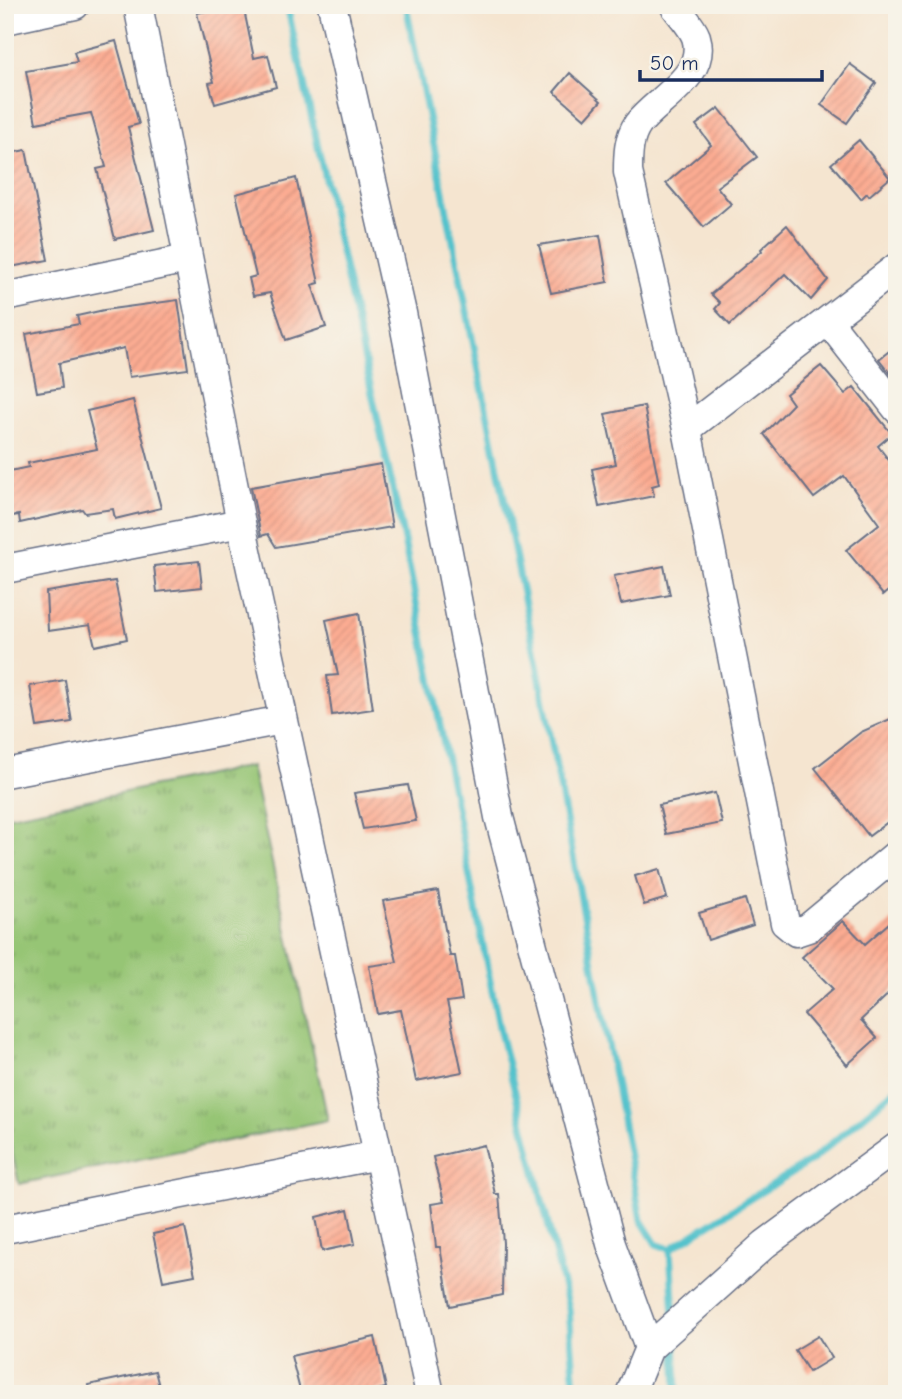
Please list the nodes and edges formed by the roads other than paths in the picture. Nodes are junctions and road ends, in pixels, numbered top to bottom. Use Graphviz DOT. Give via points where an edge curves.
graph roads {
  1 [pos="75,5"];
  2 [pos="138,5"];
  3 [pos="332,5"];
  4 [pos="674,5"];
  5 [pos="5,20"];
  6 [pos="187,259"];
  7 [pos="897,267"];
  8 [pos="5,297"];
  9 [pos="829,322"];
  10 [pos="897,409"];
  11 [pos="687,429"];
  12 [pos="241,523"];
  13 [pos="5,569"];
  14 [pos="283,720"];
  15 [pos="5,773"];
  16 [pos="897,854"];
  17 [pos="897,1147"];
  18 [pos="378,1155"];
  19 [pos="6,1226"];
  20 [pos="649,1348"];
  21 [pos="430,1394"];
  22 [pos="631,1394"];
  1 -- 5 [label="street"];
  2 -- 6 [label="street"];
  3 -- 20 [label="street" via="402,313 499,817 611,1244"];
  4 -- 11 [label="street" via="696,36 696,57 678,86 637,125 628,147 628,172"];
  6 -- 8 [label="street"];
  6 -- 12 [label="street"];
  7 -- 9 [label="street"];
  9 -- 10 [label="street"];
  9 -- 11 [label="street"];
  11 -- 16 [label="street" via="785,923 796,932 808,928"];
  12 -- 13 [label="street"];
  12 -- 14 [label="street"];
  14 -- 15 [label="street"];
  14 -- 18 [label="street"];
  17 -- 20 [label="street" via="765,1244"];
  18 -- 19 [label="street"];
  18 -- 21 [label="street"];
  20 -- 22 [label="street"];
}
